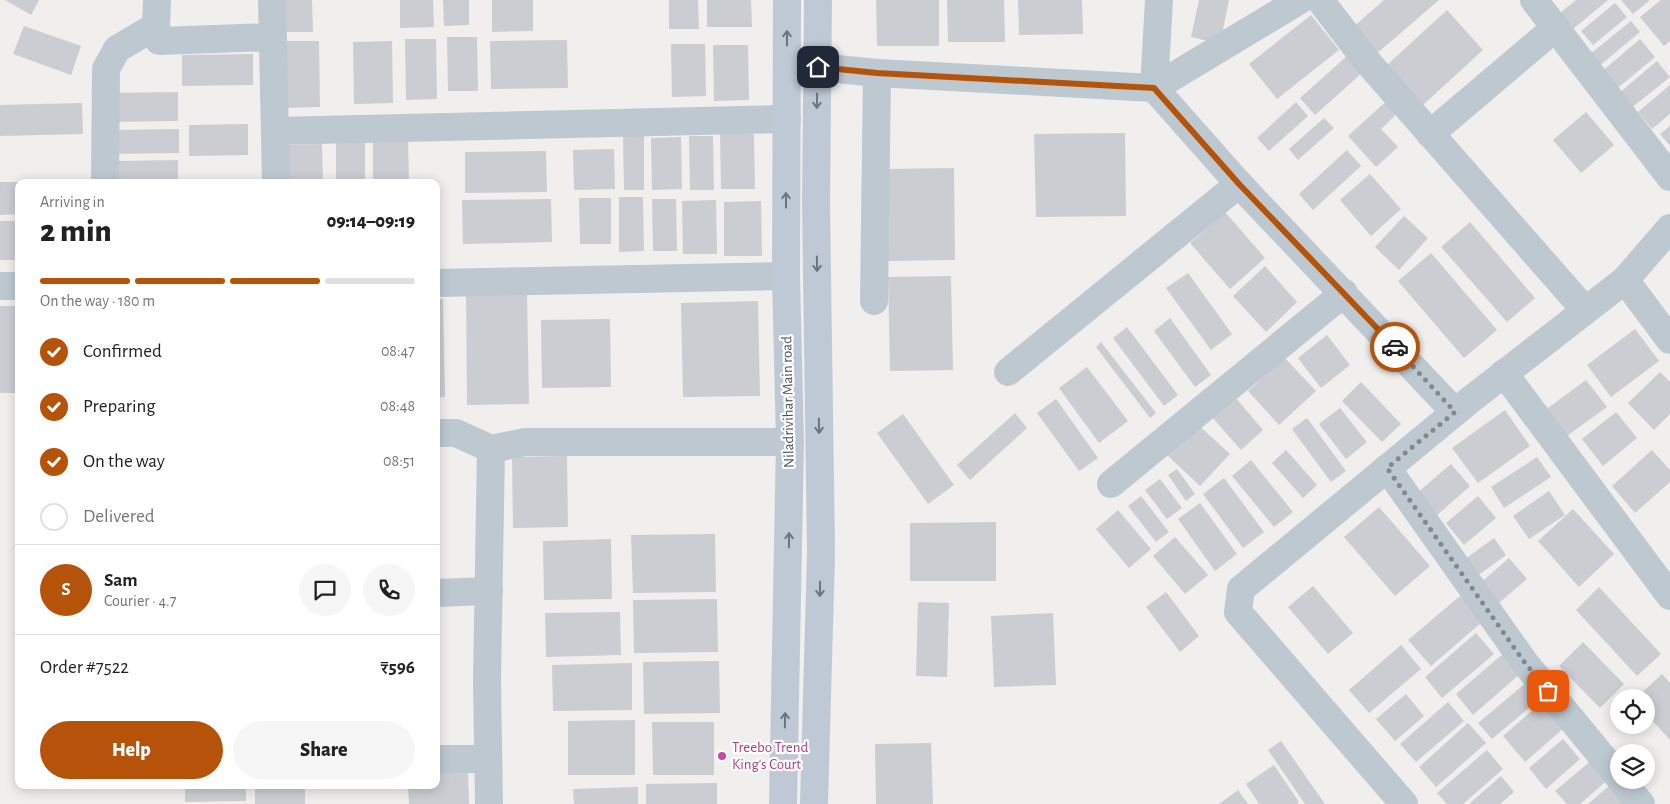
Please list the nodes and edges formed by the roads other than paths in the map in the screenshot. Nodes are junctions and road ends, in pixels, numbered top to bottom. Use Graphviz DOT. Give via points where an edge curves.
graph roads {
  1 [pos="272,0"];
  2 [pos="786,0"];
  3 [pos="818,0"];
  4 [pos="1159,0"];
  5 [pos="1300,0"];
  6 [pos="1320,0"];
  7 [pos="1534,0"];
  8 [pos="157,13"];
  9 [pos="1555,28"];
  10 [pos="273,37"];
  11 [pos="818,67"];
  12 [pos="877,73"];
  13 [pos="1154,88"];
  14 [pos="787,119"];
  15 [pos="275,131"];
  16 [pos="1430,134"];
  17 [pos="1670,177"];
  18 [pos="105,179"];
  19 [pos="276,179"];
  20 [pos="1239,184"];
  21 [pos="1670,228"];
  22 [pos="786,276"];
  23 [pos="1625,280"];
  24 [pos="440,282"];
  25 [pos="0,286"];
  26 [pos="15,286"];
  27 [pos="1344,293"];
  28 [pos="874,301"];
  29 [pos="1585,310"];
  30 [pos="1670,340"];
  31 [pos="1008,372"];
  32 [pos="1504,373"];
  33 [pos="1455,412"];
  34 [pos="440,433"];
  35 [pos="790,442"];
  36 [pos="491,449"];
  37 [pos="1387,468"];
  38 [pos="1111,484"];
  39 [pos="488,591"];
  40 [pos="440,593"];
  41 [pos="1670,596"];
  42 [pos="440,759"];
  43 [pos="488,759"];
  44 [pos="1610,766"];
  45 [pos="1628,789"];
  46 [pos="1395,801"];
  47 [pos="489,804"];
  48 [pos="783,804"];
  49 [pos="814,804"];
  50 [pos="1641,804"];
  1 -- 10 [label="street"];
  14 -- 2 [label="street, Niladrivihar Main road, one-way"];
  3 -- 11 [label="street"];
  4 -- 13 [label="street"];
  5 -- 13 [label="street"];
  6 -- 16 [label="street" via="1365,59"];
  7 -- 9 [label="street"];
  8 -- 10 [label="street" via="159,40"];
  8 -- 18 [label="street" via="117,49 106,69"];
  9 -- 16 [label="street"];
  9 -- 17 [label="street"];
  10 -- 15 [label="street"];
  11 -- 12 [label="street"];
  11 -- 49 [label="street, one-way" via="816,202 821,553"];
  12 -- 13 [label="street"];
  12 -- 28 [label="street"];
  13 -- 20 [label="street"];
  14 -- 15 [label="street"];
  22 -- 14 [label="street, Niladrivihar Main road, one-way"];
  15 -- 19 [label="street"];
  16 -- 29 [label="street"];
  20 -- 27 [label="street"];
  20 -- 31 [label="street"];
  21 -- 23 [label="street"];
  22 -- 24 [label="street"];
  22 -- 35 [label="street, Niladrivihar Main road"];
  23 -- 29 [label="street"];
  23 -- 30 [label="street"];
  25 -- 26 [label="street"];
  27 -- 33 [label="street"];
  27 -- 38 [label="street"];
  29 -- 32 [label="street"];
  32 -- 33 [label="street"];
  32 -- 41 [label="street"];
  33 -- 37 [label="street"];
  34 -- 36 [label="street" via="456,433"];
  35 -- 36 [label="street" via="525,442"];
  48 -- 35 [label="street, Niladrivihar Main road, one-way"];
  36 -- 39 [label="street"];
  37 -- 44 [label="street" via="1525,663"];
  37 -- 46 [label="street" via="1241,590 1238,612"];
  39 -- 40 [label="street"];
  39 -- 43 [label="street"];
  42 -- 43 [label="street"];
  43 -- 47 [label="street"];
  45 -- 50 [label="street"];
}
